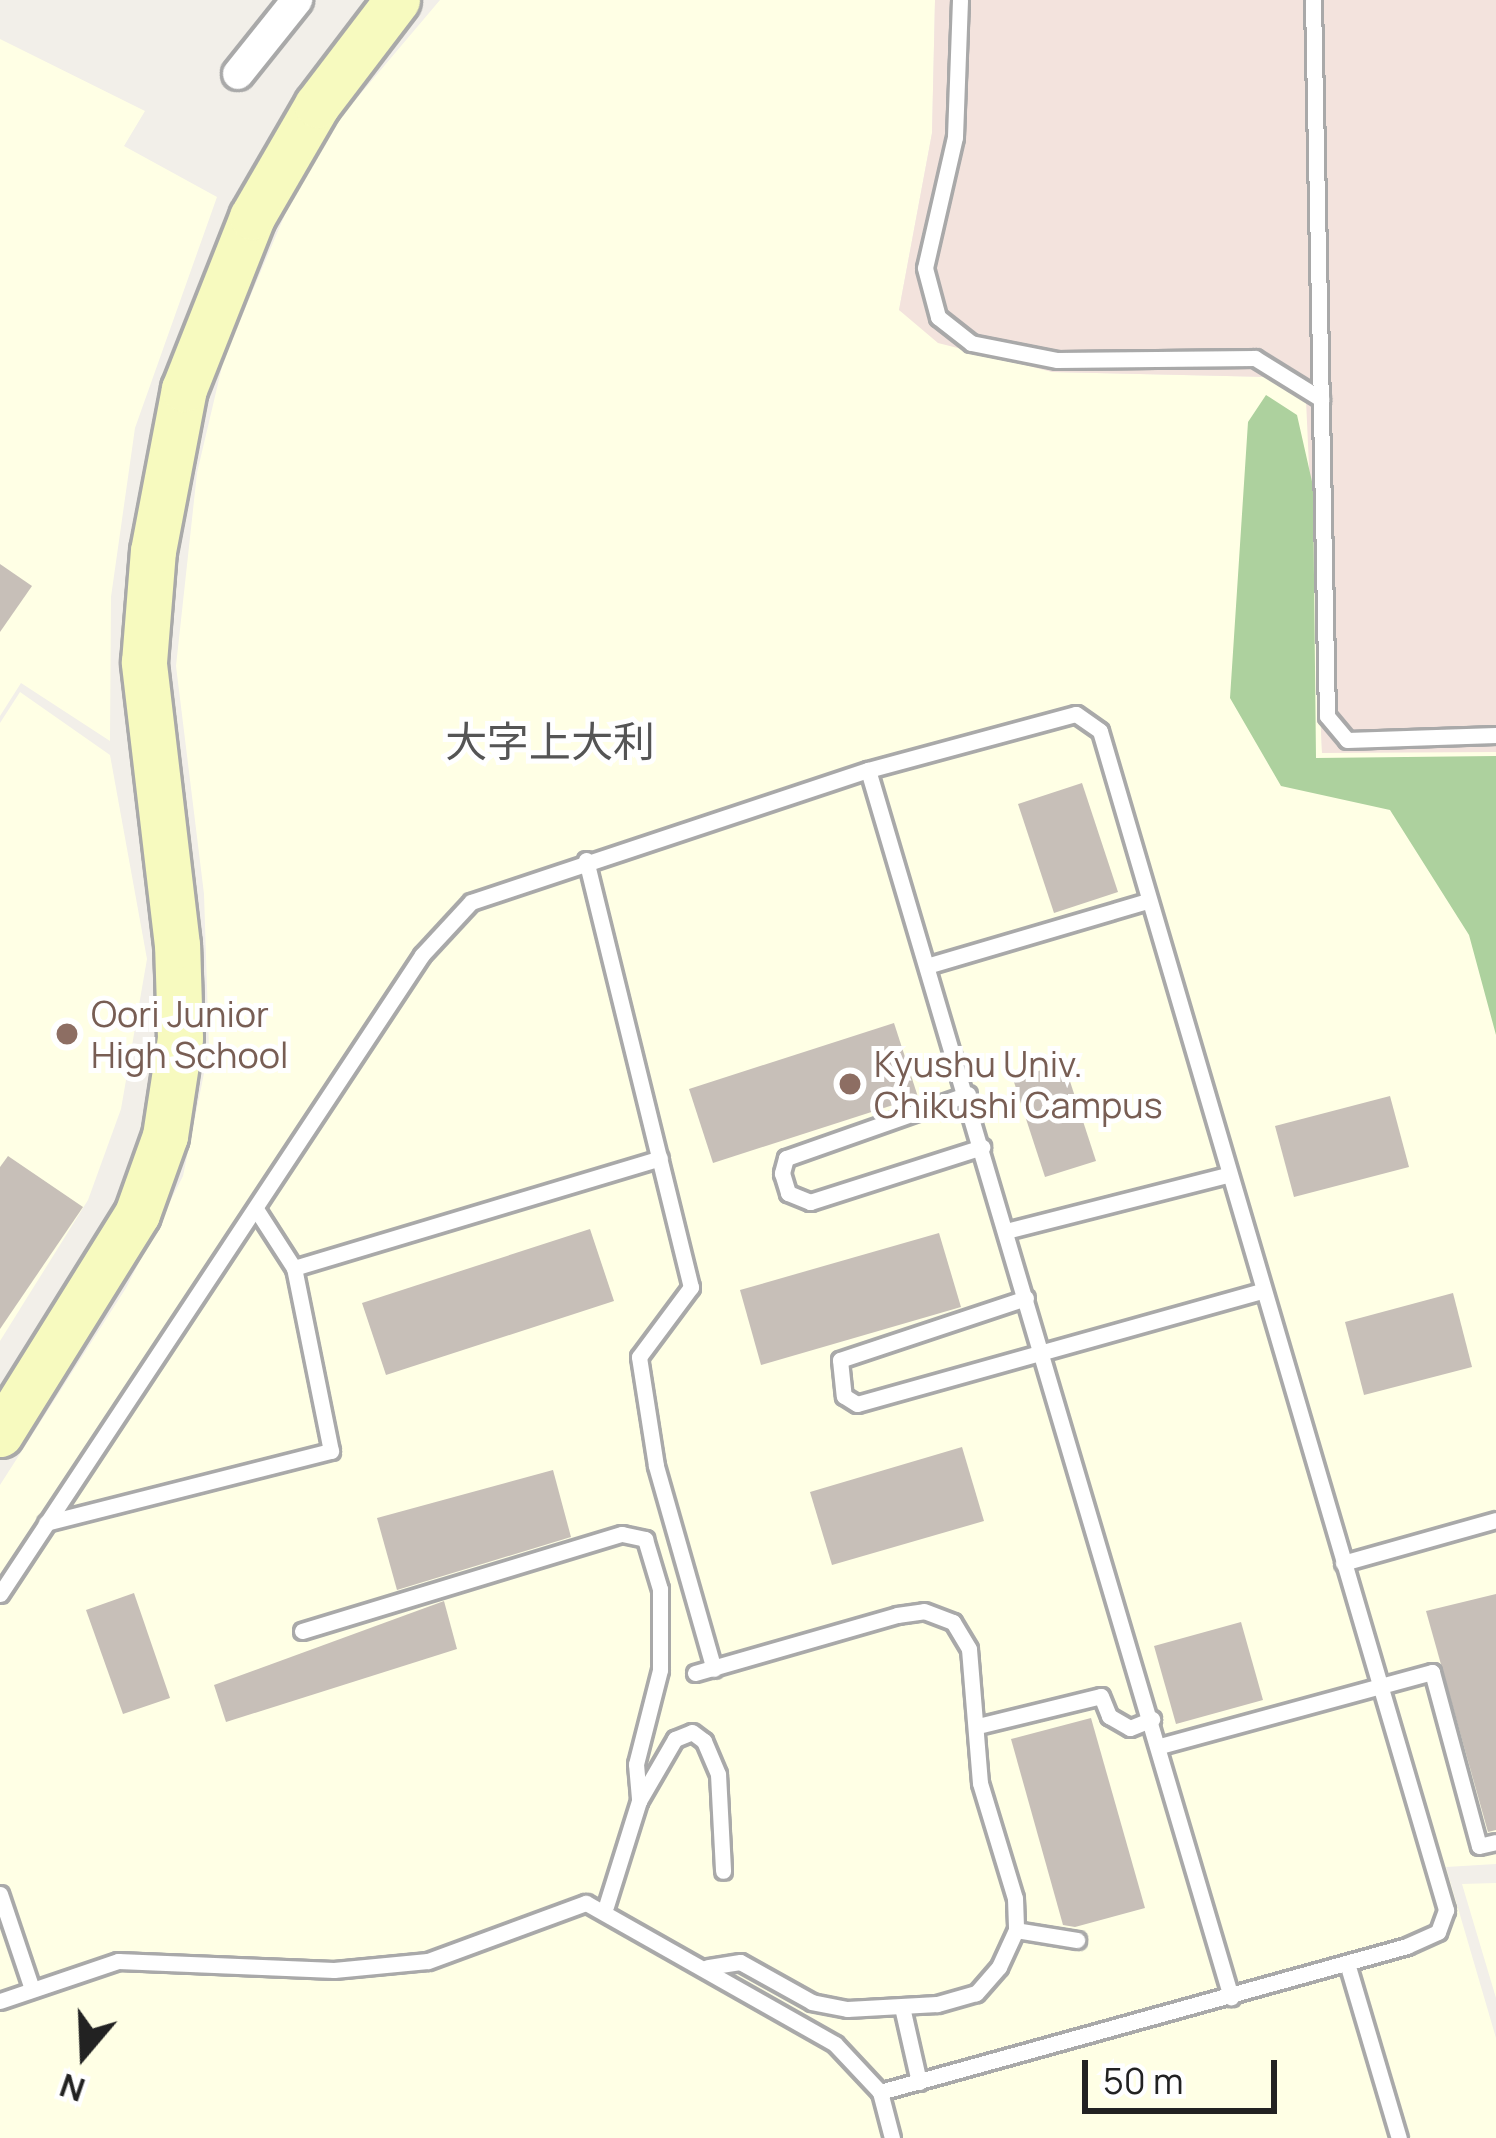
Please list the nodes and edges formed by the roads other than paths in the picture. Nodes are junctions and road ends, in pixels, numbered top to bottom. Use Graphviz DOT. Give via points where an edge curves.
graph roads {
  1 [pos="297,0"];
  2 [pos="398,0"];
  3 [pos="960,0"];
  4 [pos="1313,0"];
  5 [pos="238,74"];
  6 [pos="1321,399"];
  7 [pos="1496,735"];
  8 [pos="868,770"];
  9 [pos="586,860"];
  10 [pos="1148,901"];
  11 [pos="931,965"];
  12 [pos="968,1094"];
  13 [pos="982,1147"];
  14 [pos="660,1158"];
  15 [pos="1227,1175"];
  16 [pos="256,1209"];
  17 [pos="1006,1232"];
  18 [pos="294,1268"];
  19 [pos="1262,1292"];
  20 [pos="1026,1298"];
  21 [pos="1044,1355"];
  22 [pos="0,1434"];
  23 [pos="1496,1520"];
  24 [pos="46,1522"];
  25 [pos="1342,1563"];
  26 [pos="0,1594"];
  27 [pos="302,1631"];
  28 [pos="714,1669"];
  29 [pos="695,1673"];
  30 [pos="1379,1685"];
  31 [pos="1152,1719"];
  32 [pos="982,1725"];
  33 [pos="1160,1747"];
  34 [pos="639,1801"];
  35 [pos="1496,1842"];
  36 [pos="723,1871"];
  37 [pos="0,1894"];
  38 [pos="606,1906"];
  39 [pos="1016,1930"];
  40 [pos="1078,1940"];
  41 [pos="1346,1963"];
  42 [pos="706,1967"];
  43 [pos="31,1986"];
  44 [pos="1231,1997"];
  45 [pos="0,2001"];
  46 [pos="902,2007"];
  47 [pos="920,2082"];
  48 [pos="880,2092"];
  49 [pos="892,2138"];
  50 [pos="1399,2138"];
  1 -- 5 [label="street"];
  2 -- 22 [label="street" via="317,105 252,217 184,389 153,551 145,662 177,945 180,1038 164,1136 137,1214"];
  3 -- 6 [label="lane" via="956,137 925,268 938,316 971,343 1057,360 1255,358"];
  4 -- 6 [label="lane"];
  6 -- 7 [label="lane" via="1327,716 1347,740"];
  8 -- 9 [label="lane"];
  8 -- 10 [label="lane" via="1076,714 1100,731"];
  8 -- 11 [label="lane"];
  9 -- 14 [label="lane"];
  9 -- 16 [label="lane" via="471,902 422,955"];
  10 -- 11 [label="lane"];
  10 -- 15 [label="lane"];
  11 -- 12 [label="lane"];
  12 -- 13 [label="lane"];
  12 -- 13 [label="lane" via="786,1158 782,1173 788,1193 810,1202"];
  13 -- 17 [label="lane"];
  14 -- 18 [label="lane"];
  14 -- 28 [label="lane" via="691,1287 639,1357 656,1466"];
  15 -- 17 [label="lane"];
  15 -- 19 [label="lane"];
  16 -- 18 [label="lane"];
  16 -- 24 [label="lane"];
  17 -- 20 [label="lane"];
  18 -- 24 [label="lane" via="331,1450"];
  19 -- 21 [label="lane"];
  19 -- 25 [label="lane"];
  20 -- 21 [label="lane"];
  20 -- 21 [label="lane" via="840,1360 844,1396 857,1404"];
  21 -- 31 [label="lane"];
  23 -- 25 [label="lane"];
  24 -- 26 [label="lane"];
  25 -- 30 [label="lane"];
  27 -- 34 [label="lane" via="622,1534 645,1539 660,1589 661,1670 636,1764"];
  28 -- 29 [label="lane"];
  28 -- 32 [label="lane" via="924,1611 953,1622 969,1649"];
  30 -- 33 [label="lane"];
  30 -- 35 [label="lane" via="1432,1672 1478,1846"];
  30 -- 41 [label="lane" via="1446,1910 1438,1931"];
  31 -- 32 [label="lane" via="1130,1728 1109,1716 1101,1696"];
  31 -- 33 [label="lane"];
  32 -- 39 [label="lane" via="980,1783"];
  33 -- 44 [label="lane"];
  34 -- 36 [label="lane" via="675,1739 692,1732 718,1774"];
  34 -- 38 [label="lane"];
  37 -- 43 [label="lane"];
  38 -- 42 [label="lane"];
  38 -- 43 [label="lane" via="563,1908 428,1961 334,1970 118,1961"];
  39 -- 40 [label="lane"];
  39 -- 46 [label="lane" via="976,1993"];
  41 -- 44 [label="lane"];
  41 -- 50 [label="lane"];
  42 -- 46 [label="lane" via="740,1962 812,2002"];
  42 -- 48 [label="lane" via="835,2044"];
  43 -- 45 [label="lane"];
  44 -- 47 [label="lane"];
  46 -- 47 [label="lane"];
  47 -- 48 [label="lane"];
  48 -- 49 [label="lane"];
}
